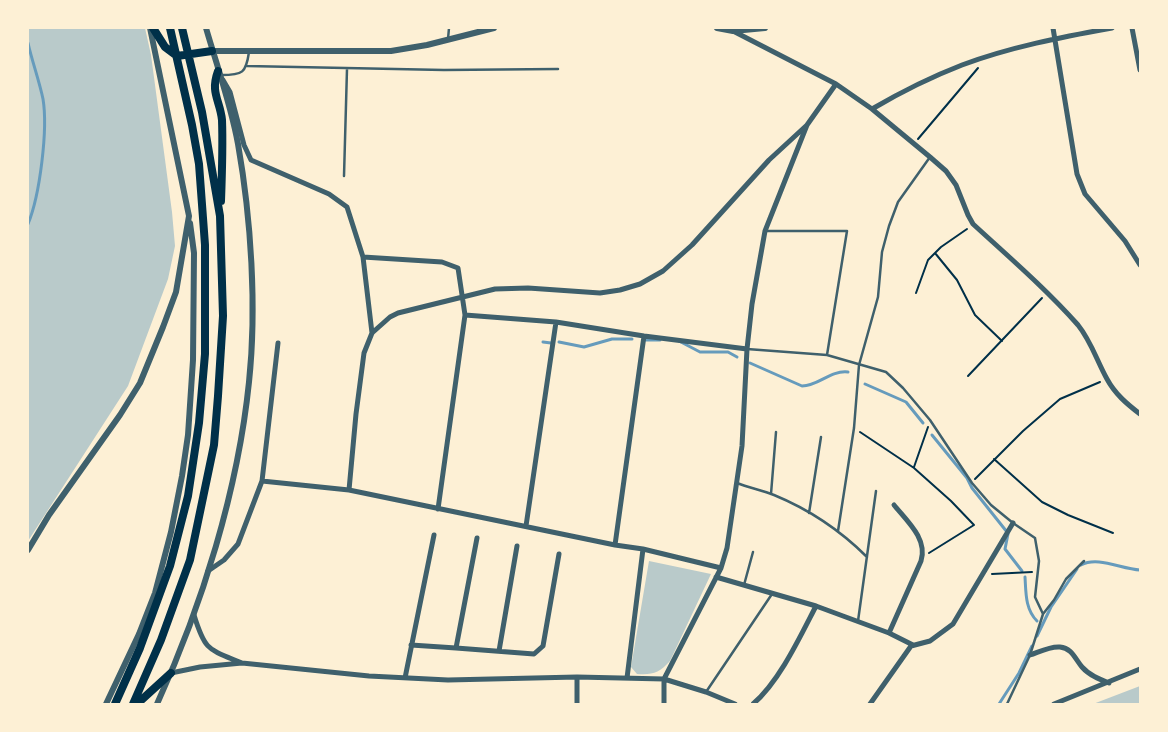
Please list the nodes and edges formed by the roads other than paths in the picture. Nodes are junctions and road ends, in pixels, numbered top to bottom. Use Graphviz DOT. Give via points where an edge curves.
graph roads {
  1 [pos="152,28"];
  2 [pos="170,28"];
  3 [pos="182,28"];
  4 [pos="206,28"];
  5 [pos="449,28"];
  6 [pos="494,28"];
  7 [pos="717,28"];
  8 [pos="764,28"];
  9 [pos="1053,28"];
  10 [pos="1112,28"];
  11 [pos="1132,28"];
  12 [pos="733,31"];
  13 [pos="1054,38"];
  14 [pos="448,39"];
  15 [pos="250,50"];
  16 [pos="212,51"];
  17 [pos="188,55"];
  18 [pos="177,56"];
  19 [pos="247,66"];
  20 [pos="347,69"];
  21 [pos="558,69"];
  22 [pos="1140,70"];
  23 [pos="219,75"];
  24 [pos="836,84"];
  25 [pos="872,109"];
  26 [pos="807,125"];
  27 [pos="930,157"];
  28 [pos="344,176"];
  29 [pos="189,216"];
  30 [pos="220,216"];
  31 [pos="765,231"];
  32 [pos="363,257"];
  33 [pos="1140,265"];
  34 [pos="462,298"];
  35 [pos="465,315"];
  36 [pos="556,322"];
  37 [pos="372,332"];
  38 [pos="644,336"];
  39 [pos="278,343"];
  40 [pos="747,349"];
  41 [pos="827,355"];
  42 [pos="859,365"];
  43 [pos="1140,414"];
  44 [pos="776,432"];
  45 [pos="821,437"];
  46 [pos="262,480"];
  47 [pos="737,484"];
  48 [pos="349,490"];
  49 [pos="876,491"];
  50 [pos="770,494"];
  51 [pos="894,505"];
  52 [pos="438,509"];
  53 [pos="809,512"];
  54 [pos="1013,523"];
  55 [pos="526,526"];
  56 [pos="838,531"];
  57 [pos="434,535"];
  58 [pos="476,538"];
  59 [pos="615,545"];
  60 [pos="517,546"];
  61 [pos="642,549"];
  62 [pos="28,550"];
  63 [pos="753,552"];
  64 [pos="559,554"];
  65 [pos="867,557"];
  66 [pos="1084,561"];
  67 [pos="721,568"];
  68 [pos="207,572"];
  69 [pos="716,578"];
  70 [pos="744,585"];
  71 [pos="772,594"];
  72 [pos="816,606"];
  73 [pos="1043,614"];
  74 [pos="194,615"];
  75 [pos="858,622"];
  76 [pos="888,633"];
  77 [pos="913,644"];
  78 [pos="411,645"];
  79 [pos="456,648"];
  80 [pos="499,651"];
  81 [pos="1030,655"];
  82 [pos="242,664"];
  83 [pos="1140,669"];
  84 [pos="171,674"];
  85 [pos="577,677"];
  86 [pos="405,678"];
  87 [pos="627,678"];
  88 [pos="664,679"];
  89 [pos="1108,683"];
  90 [pos="706,692"];
  91 [pos="106,704"];
  92 [pos="115,704"];
  93 [pos="133,704"];
  94 [pos="137,704"];
  95 [pos="157,704"];
  96 [pos="577,704"];
  97 [pos="664,704"];
  98 [pos="735,704"];
  99 [pos="753,704"];
  100 [pos="870,704"];
  101 [pos="1007,704"];
  102 [pos="1054,704"];
  1 -- 18 [label="main road" via="165,47"];
  1 -- 29 [label="street"];
  2 -- 18 [label="main road"];
  3 -- 17 [label="main road"];
  4 -- 16 [label="street"];
  5 -- 14 [label="lane"];
  6 -- 14 [label="street"];
  7 -- 12 [label="street"];
  8 -- 12 [label="street"];
  9 -- 13 [label="street"];
  10 -- 13 [label="street"];
  11 -- 22 [label="street"];
  12 -- 24 [label="street"];
  13 -- 25 [label="street" via="933,77"];
  13 -- 33 [label="street" via="1081,186 1126,241"];
  14 -- 15 [label="street" via="391,51"];
  15 -- 16 [label="street"];
  15 -- 19 [label="lane"];
  16 -- 17 [label="main road"];
  16 -- 23 [label="street"];
  17 -- 18 [label="main road"];
  17 -- 30 [label="main road" via="202,112"];
  18 -- 92 [label="main road" via="198,164 205,245 205,354 199,423 188,496 170,566"];
  19 -- 20 [label="lane"];
  19 -- 23 [label="lane" via="240,73"];
  20 -- 21 [label="lane"];
  20 -- 28 [label="lane"];
  23 -- 30 [label="main road" via="215,80 215,95 221,117 223,163"];
  23 -- 32 [label="street" via="230,92 248,157 329,194 347,207"];
  23 -- 68 [label="street" via="232,117 245,189 252,318 250,380 242,433 227,508"];
  24 -- 25 [label="street"];
  24 -- 26 [label="street"];
  25 -- 27 [label="street"];
  26 -- 31 [label="street"];
  26 -- 34 [label="street" via="769,160 692,245 663,271 640,284 600,293 495,289"];
  27 -- 42 [label="lane" via="898,202 889,226 882,252 878,297"];
  27 -- 43 [label="street" via="946,171 956,186 974,224 1047,293 1085,335 1106,379 1118,395"];
  29 -- 62 [label="street" via="176,292 140,383 48,515"];
  29 -- 91 [label="street" via="194,252 193,360 182,476 155,592"];
  30 -- 93 [label="main road" via="223,316 214,445 190,560"];
  31 -- 40 [label="street"];
  31 -- 41 [label="lane" via="846,230"];
  32 -- 34 [label="street" via="442,262 458,268"];
  32 -- 37 [label="street"];
  34 -- 35 [label="street"];
  34 -- 37 [label="street" via="398,313"];
  35 -- 36 [label="street"];
  35 -- 52 [label="street"];
  36 -- 38 [label="street"];
  36 -- 55 [label="street"];
  37 -- 48 [label="street" via="361,370"];
  38 -- 40 [label="street"];
  38 -- 59 [label="street"];
  39 -- 46 [label="street"];
  40 -- 41 [label="lane"];
  40 -- 47 [label="street"];
  41 -- 42 [label="lane"];
  42 -- 54 [label="lane" via="886,372 903,388 930,420 972,483"];
  42 -- 56 [label="lane" via="854,428"];
  44 -- 50 [label="lane"];
  45 -- 53 [label="lane"];
  46 -- 48 [label="street"];
  46 -- 68 [label="street" via="238,544"];
  47 -- 50 [label="lane"];
  47 -- 67 [label="street"];
  48 -- 52 [label="street"];
  49 -- 65 [label="lane"];
  50 -- 53 [label="lane"];
  51 -- 76 [label="street" via="921,540 924,551"];
  52 -- 55 [label="street"];
  53 -- 56 [label="lane"];
  54 -- 73 [label="lane" via="1035,538 1039,561 1035,597"];
  54 -- 77 [label="street" via="953,624 930,641"];
  55 -- 59 [label="street"];
  56 -- 65 [label="lane"];
  57 -- 78 [label="street"];
  58 -- 79 [label="street"];
  59 -- 61 [label="street"];
  60 -- 80 [label="street"];
  61 -- 67 [label="street"];
  61 -- 87 [label="street"];
  63 -- 70 [label="lane"];
  64 -- 80 [label="street" via="543,646 534,654"];
  65 -- 75 [label="lane"];
  66 -- 73 [label="lane" via="1066,579"];
  67 -- 69 [label="street"];
  68 -- 74 [label="street"];
  69 -- 70 [label="street"];
  69 -- 88 [label="street"];
  70 -- 71 [label="street"];
  71 -- 72 [label="street"];
  71 -- 90 [label="lane"];
  72 -- 75 [label="street"];
  72 -- 99 [label="street" via="785,662"];
  73 -- 81 [label="lane"];
  74 -- 82 [label="street" via="202,639 209,648"];
  74 -- 84 [label="street"];
  75 -- 76 [label="street"];
  76 -- 77 [label="street"];
  77 -- 100 [label="street"];
  78 -- 79 [label="street"];
  78 -- 86 [label="street"];
  79 -- 80 [label="street"];
  81 -- 89 [label="street" via="1062,647 1076,656 1094,676"];
  81 -- 101 [label="lane"];
  82 -- 84 [label="street" via="200,667"];
  82 -- 86 [label="street"];
  83 -- 89 [label="street"];
  84 -- 94 [label="main road"];
  84 -- 95 [label="street"];
  85 -- 86 [label="street"];
  85 -- 87 [label="street"];
  85 -- 96 [label="street"];
  87 -- 88 [label="street"];
  88 -- 90 [label="street"];
  88 -- 97 [label="street"];
  89 -- 102 [label="street"];
  90 -- 98 [label="street"];
}
